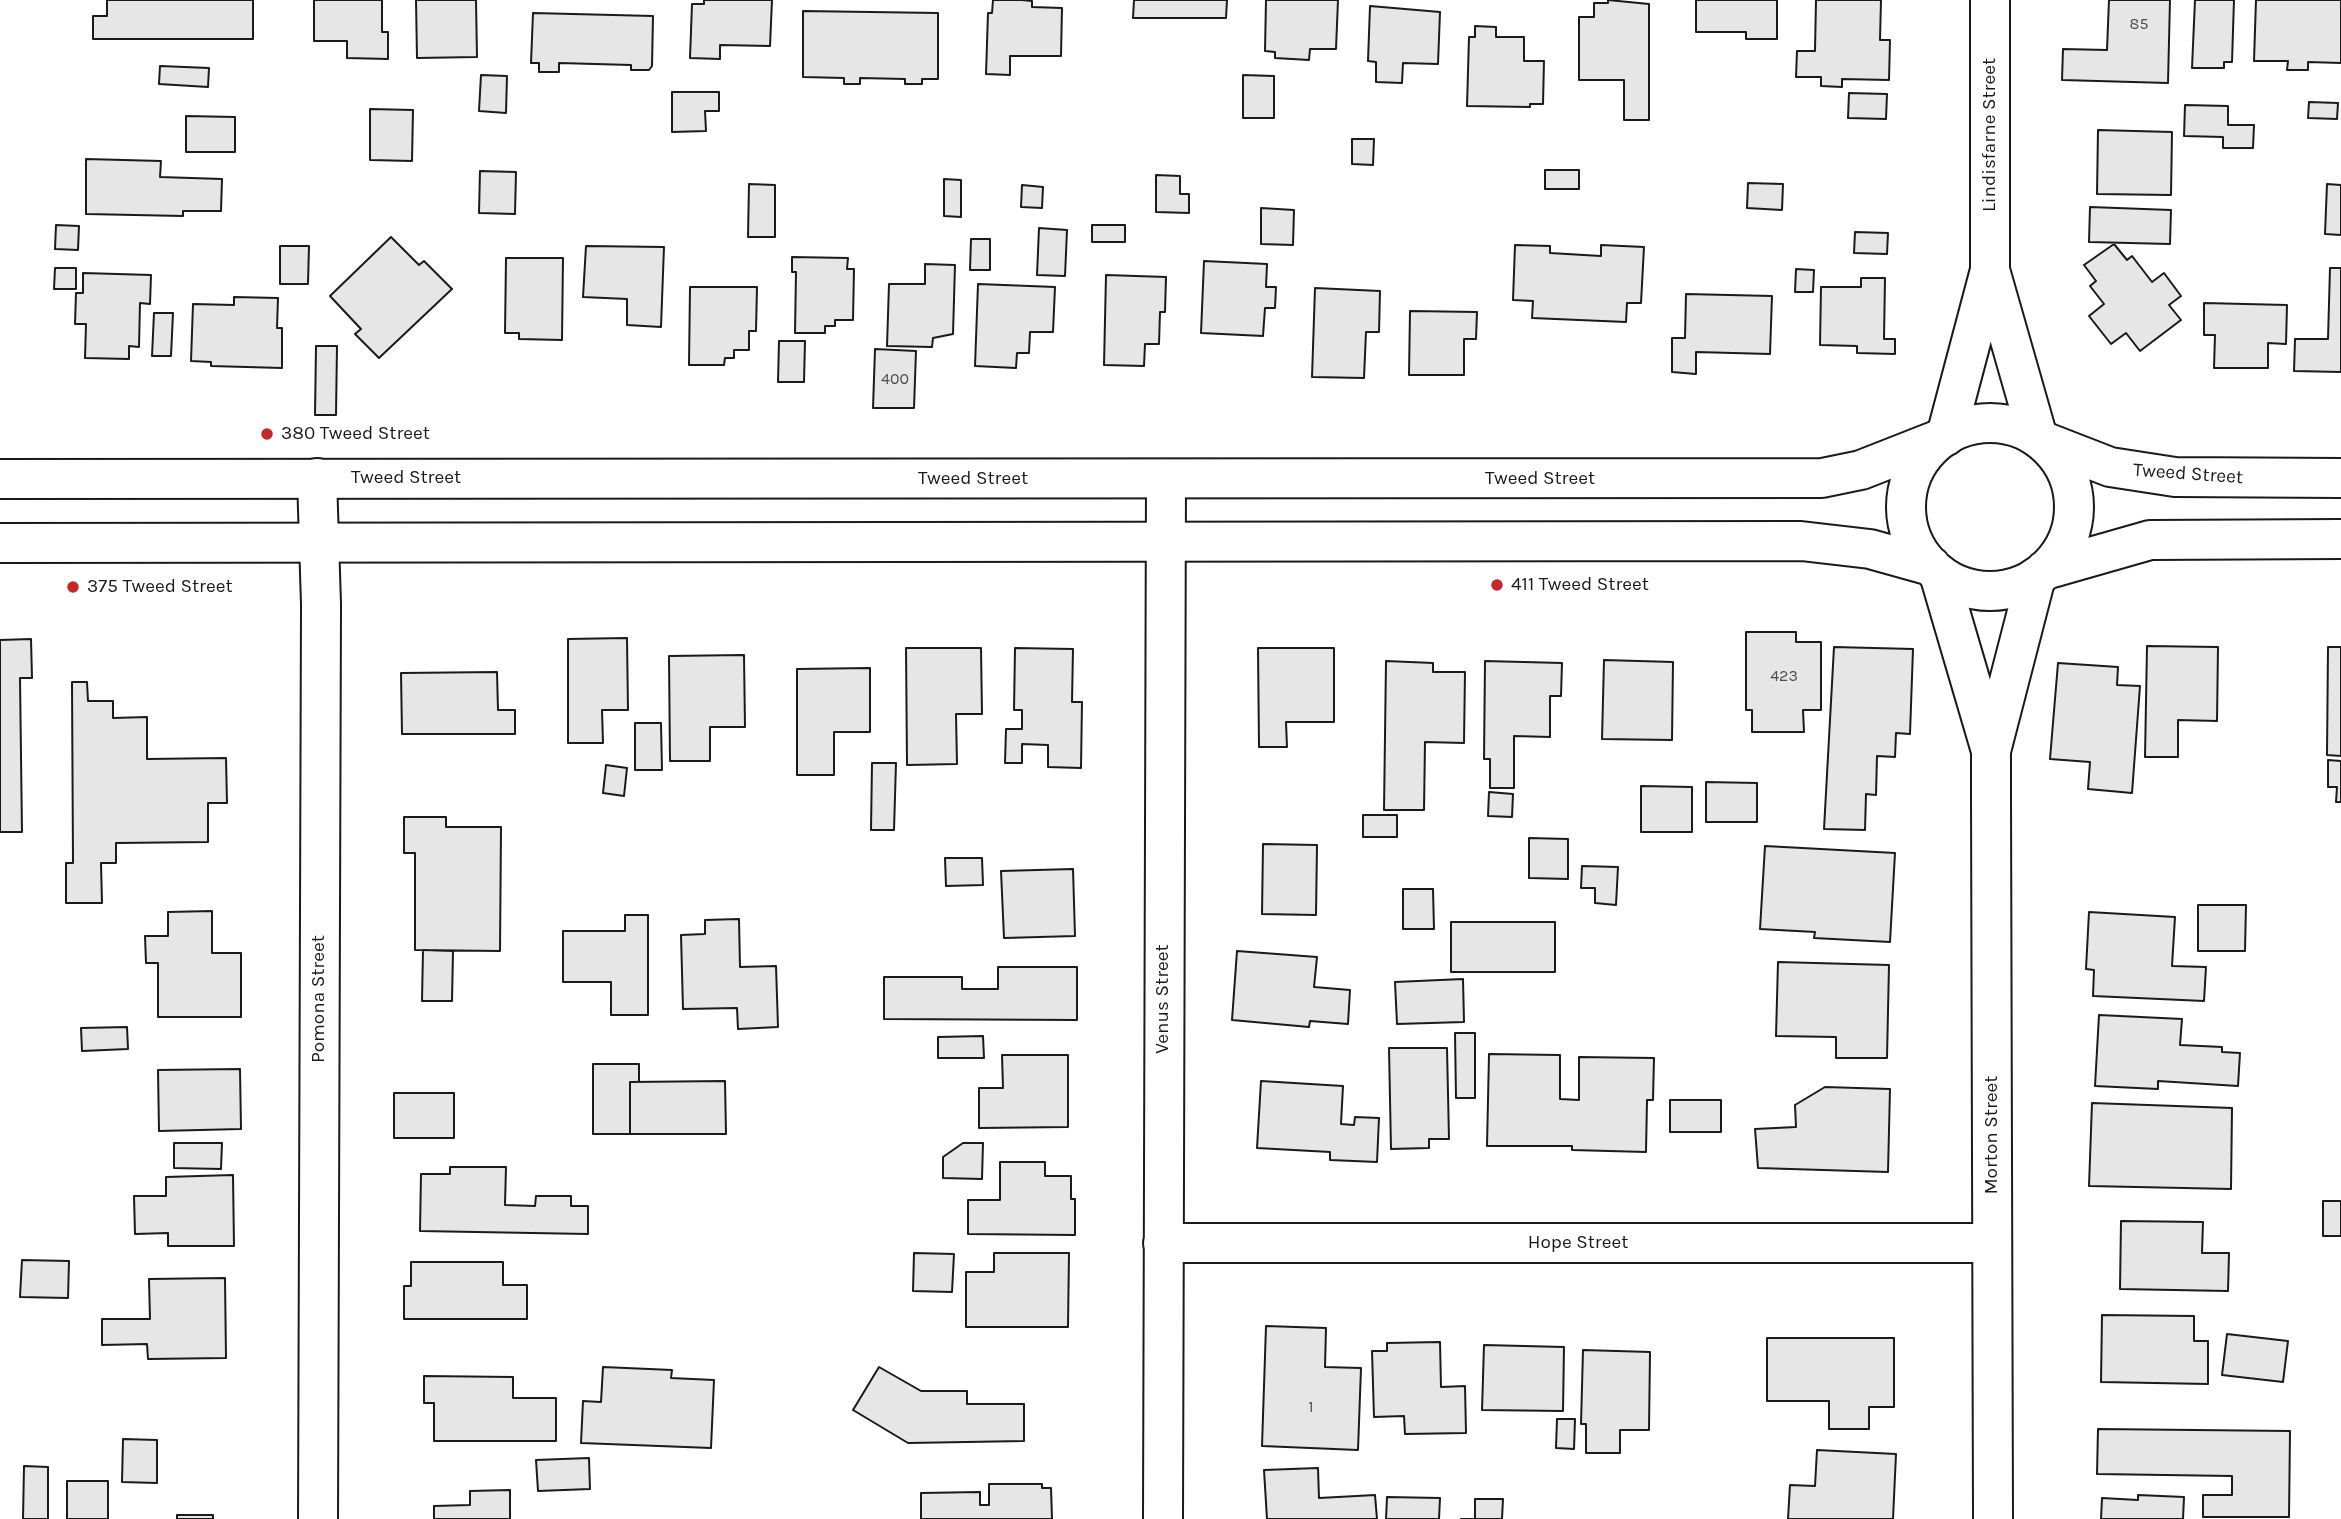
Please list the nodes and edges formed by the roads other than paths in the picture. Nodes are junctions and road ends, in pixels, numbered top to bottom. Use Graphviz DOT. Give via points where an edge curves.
graph roads {
  1 [pos="1990,0"];
  2 [pos="1990,270"];
  3 [pos="1943,438"];
  4 [pos="2039,439"];
  5 [pos="317,478"];
  6 [pos="2341,478"];
  7 [pos="0,479"];
  8 [pos="1166,480"];
  9 [pos="2341,539"];
  10 [pos="1165,541"];
  11 [pos="0,543"];
  12 [pos="319,543"];
  13 [pos="1935,570"];
  14 [pos="2041,573"];
  15 [pos="1992,751"];
  16 [pos="1163,1243"];
  17 [pos="1992,1243"];
  18 [pos="318,1519"];
  19 [pos="1163,1519"];
  20 [pos="1993,1519"];
  1 -- 2 [label="main road, Lindisfarne Street"];
  2 -- 3 [label="main road, Lindisfarne Street"];
  2 -- 4 [label="main road, Lindisfarne Street"];
  3 -- 4 [label="main road" via="1968,426 1992,423 2024,430"];
  3 -- 8 [label="main road, Tweed Street" via="1861,470 1822,478"];
  3 -- 13 [label="main road" via="1916,466 1906,501 1911,537"];
  4 -- 6 [label="main road, Tweed Street" via="2110,467 2175,477"];
  4 -- 14 [label="main road" via="2063,465 2074,509 2066,542"];
  5 -- 7 [label="main road, Tweed Street"];
  5 -- 8 [label="main road, Tweed Street"];
  5 -- 12 [label="main road, Pomona Street"];
  8 -- 10 [label="main road, Venus Street"];
  9 -- 14 [label="main road" via="2150,540"];
  10 -- 12 [label="main road"];
  10 -- 13 [label="main road" via="1801,541 1870,549"];
  10 -- 16 [label="main road, Venus Street"];
  11 -- 12 [label="main road"];
  12 -- 18 [label="main road, Pomona Street"];
  13 -- 14 [label="main road" via="1959,585 1993,591"];
  13 -- 15 [label="main road, Morton Street"];
  14 -- 15 [label="main road, Morton Street"];
  15 -- 17 [label="main road, Morton Street"];
  16 -- 17 [label="main road, Hope Street"];
  16 -- 19 [label="main road, Venus Street"];
  17 -- 20 [label="main road, Morton Street"];
}
